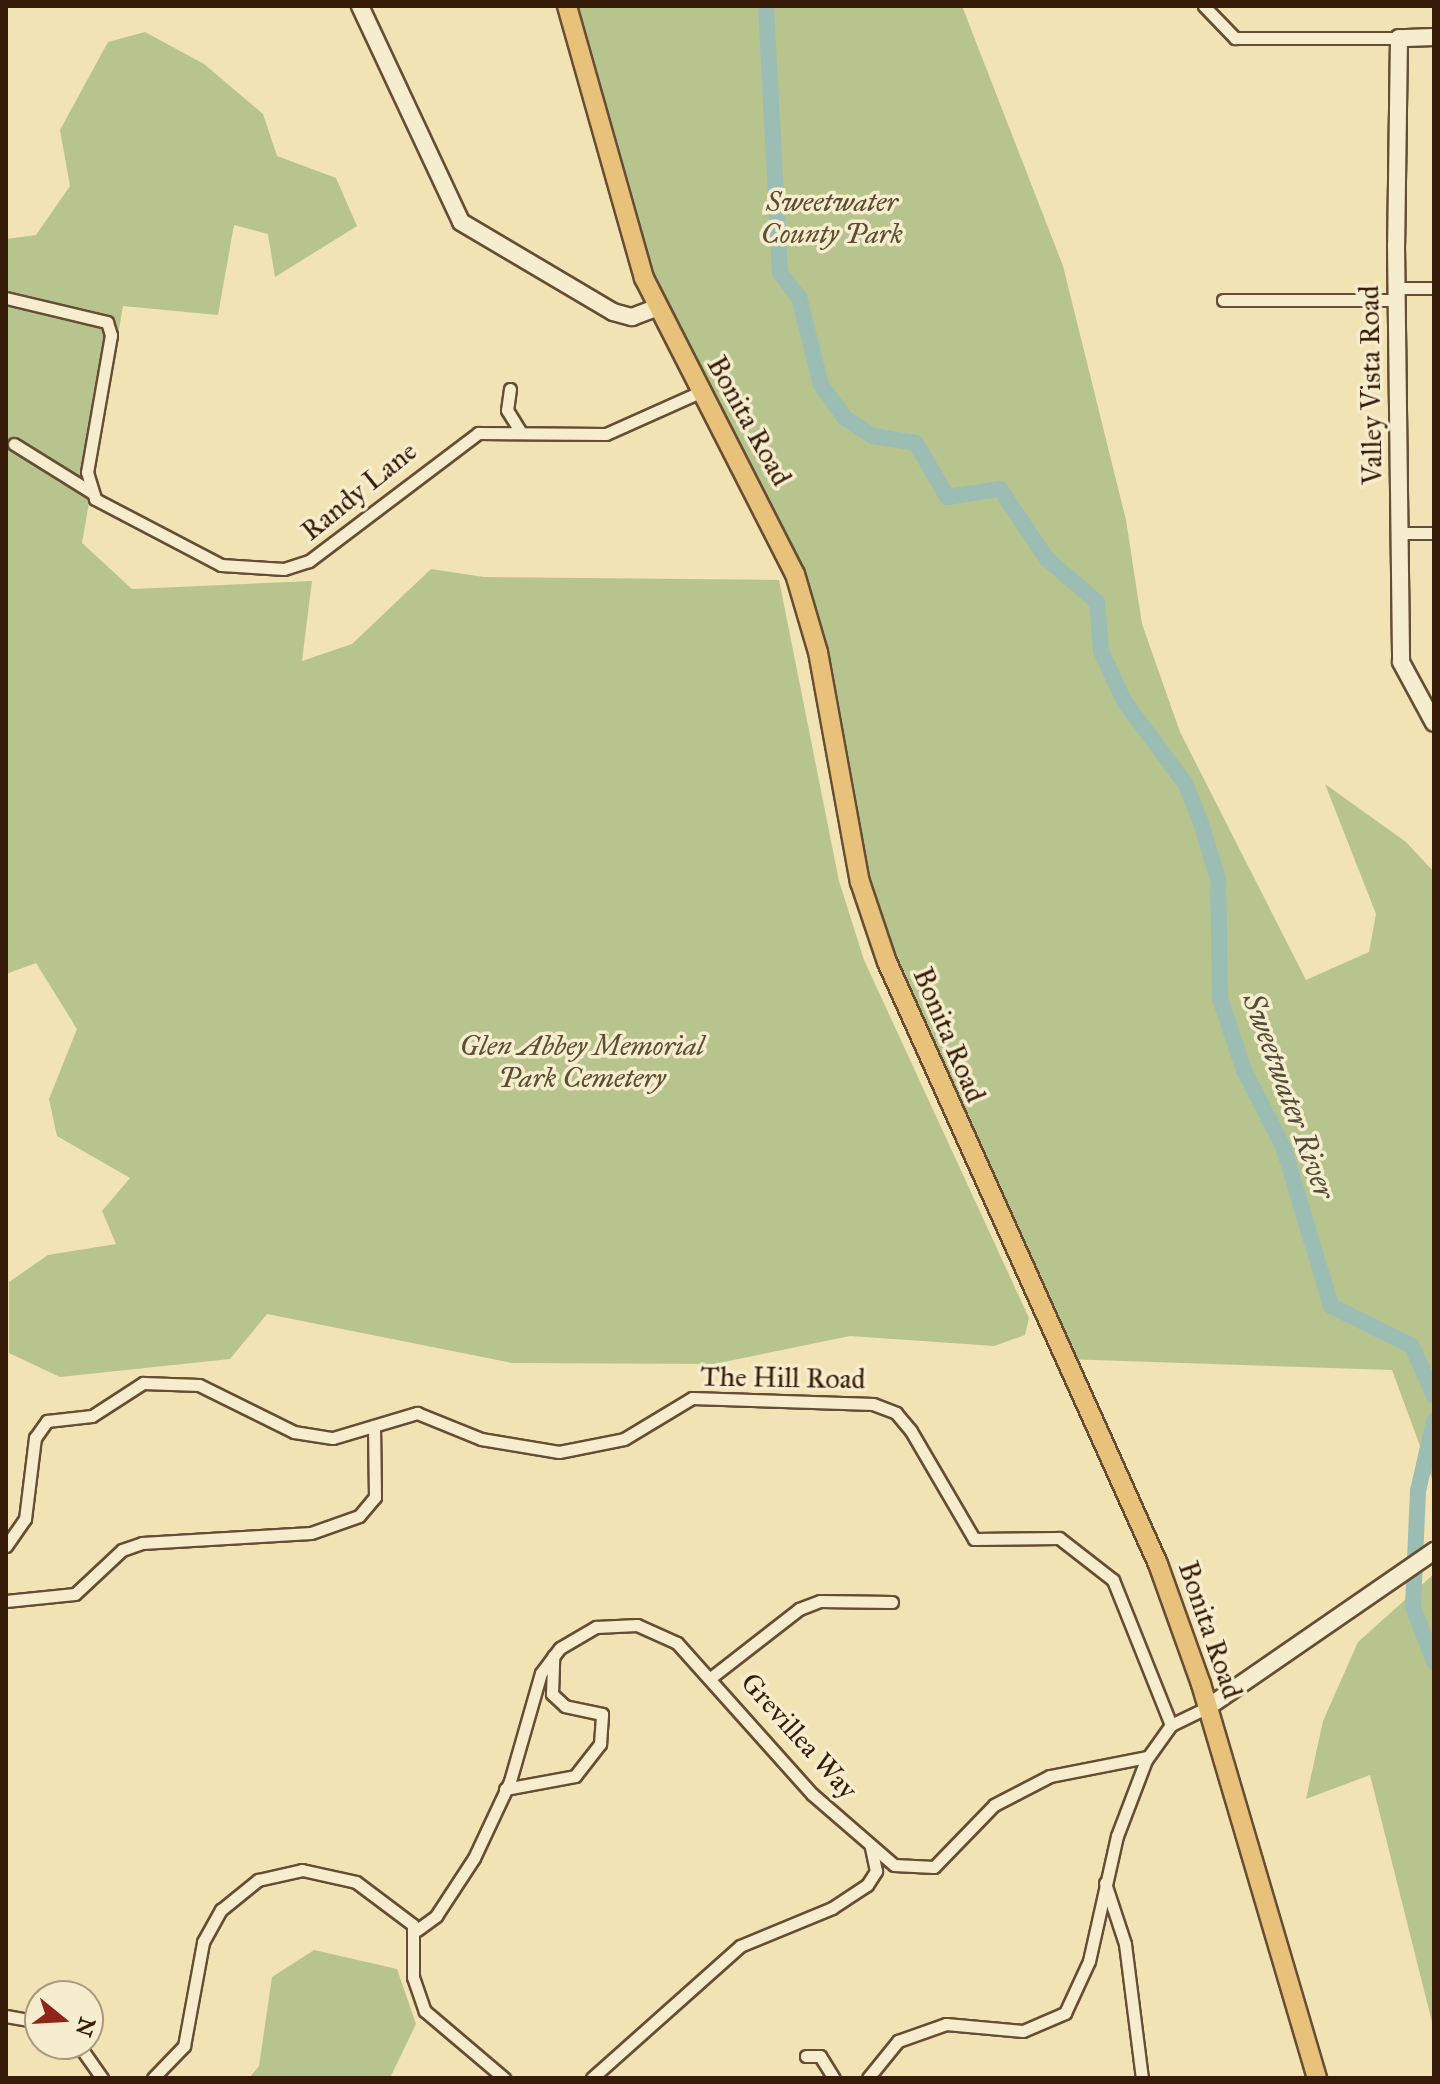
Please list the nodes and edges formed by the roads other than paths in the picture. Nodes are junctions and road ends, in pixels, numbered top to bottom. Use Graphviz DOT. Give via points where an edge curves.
graph roads {
  1 [pos="360,6"];
  2 [pos="567,6"];
  3 [pos="1204,6"];
  4 [pos="1434,37"];
  5 [pos="1399,38"];
  6 [pos="1434,288"];
  7 [pos="1396,294"];
  8 [pos="6,298"];
  9 [pos="1223,300"];
  10 [pos="656,308"];
  11 [pos="510,389"];
  12 [pos="700,392"];
  13 [pos="521,433"];
  14 [pos="14,444"];
  15 [pos="92,492"];
  16 [pos="1400,533"];
  17 [pos="1434,533"];
  18 [pos="1434,723"];
  19 [pos="374,1426"];
  20 [pos="6,1546"];
  21 [pos="1434,1551"];
  22 [pos="6,1601"];
  23 [pos="892,1602"];
  24 [pos="553,1655"];
  25 [pos="713,1676"];
  26 [pos="1208,1707"];
  27 [pos="1171,1725"];
  28 [pos="1147,1757"];
  29 [pos="505,1789"];
  30 [pos="868,1843"];
  31 [pos="1105,1883"];
  32 [pos="417,1930"];
  33 [pos="806,2056"];
  34 [pos="89,2060"];
  35 [pos="102,2078"];
  36 [pos="153,2078"];
  37 [pos="504,2078"];
  38 [pos="592,2078"];
  39 [pos="834,2078"];
  40 [pos="868,2078"];
  41 [pos="1142,2078"];
  42 [pos="1317,2078"];
  1 -- 10 [label="street" via="461,222 613,312 632,317"];
  2 -- 10 [label="main road, Bonita Road"];
  3 -- 5 [label="street" via="1235,38"];
  4 -- 5 [label="street"];
  5 -- 7 [label="street, Valley Vista Road"];
  6 -- 7 [label="street"];
  7 -- 9 [label="street"];
  7 -- 16 [label="street, Valley Vista Road"];
  8 -- 15 [label="street" via="107,322 111,335 87,472"];
  10 -- 12 [label="main road, Bonita Road"];
  11 -- 13 [label="street" via="507,410"];
  12 -- 13 [label="street, Randy Lane" via="606,434"];
  12 -- 26 [label="main road, Bonita Road" via="795,574 820,664 854,856 887,962 1158,1564"];
  13 -- 15 [label="street, Randy Lane" via="486,432 459,442 309,561 284,569 198,557 107,509"];
  14 -- 15 [label="street, Randy Lane"];
  16 -- 17 [label="street"];
  16 -- 18 [label="street, Valley Vista Road" via="1401,662"];
  19 -- 20 [label="street, The Hill Road" via="333,1438 294,1432 199,1385 143,1383 92,1416 47,1421 35,1438 25,1519"];
  19 -- 22 [label="street" via="375,1497 359,1516 311,1533 142,1543 122,1550 75,1594"];
  19 -- 27 [label="street, The Hill Road" via="417,1413 481,1439 559,1452 624,1439 692,1398 886,1406 911,1431 974,1539 1059,1538 1113,1580"];
  21 -- 26 [label="street"];
  23 -- 25 [label="street, Grevillea Way" via="820,1601 799,1609"];
  24 -- 25 [label="street" via="596,1627 637,1625 668,1636"];
  24 -- 29 [label="street" via="527,1706"];
  24 -- 29 [label="street" via="552,1694 565,1706 602,1714 600,1744 575,1776"];
  25 -- 30 [label="street, Grevillea Way" via="812,1794"];
  26 -- 27 [label="street"];
  26 -- 42 [label="main road, Bonita Road"];
  27 -- 28 [label="street"];
  28 -- 30 [label="street, Grevillea Way" via="1073,1768 994,1805 934,1867 894,1865"];
  28 -- 31 [label="street"];
  29 -- 32 [label="street" via="467,1869"];
  30 -- 38 [label="street" via="876,1871 867,1885 832,1908 740,1946"];
  31 -- 40 [label="street" via="1089,1961 1065,2013 1023,2031 946,2024 898,2041"];
  31 -- 41 [label="street" via="1125,1944"];
  32 -- 36 [label="street" via="336,1874 302,1870 258,1880 229,1901 208,1931 187,2038"];
  32 -- 37 [label="street" via="413,1977 425,2011"];
  33 -- 39 [label="street" via="820,2056"];
  34 -- 35 [label="street"];
}
